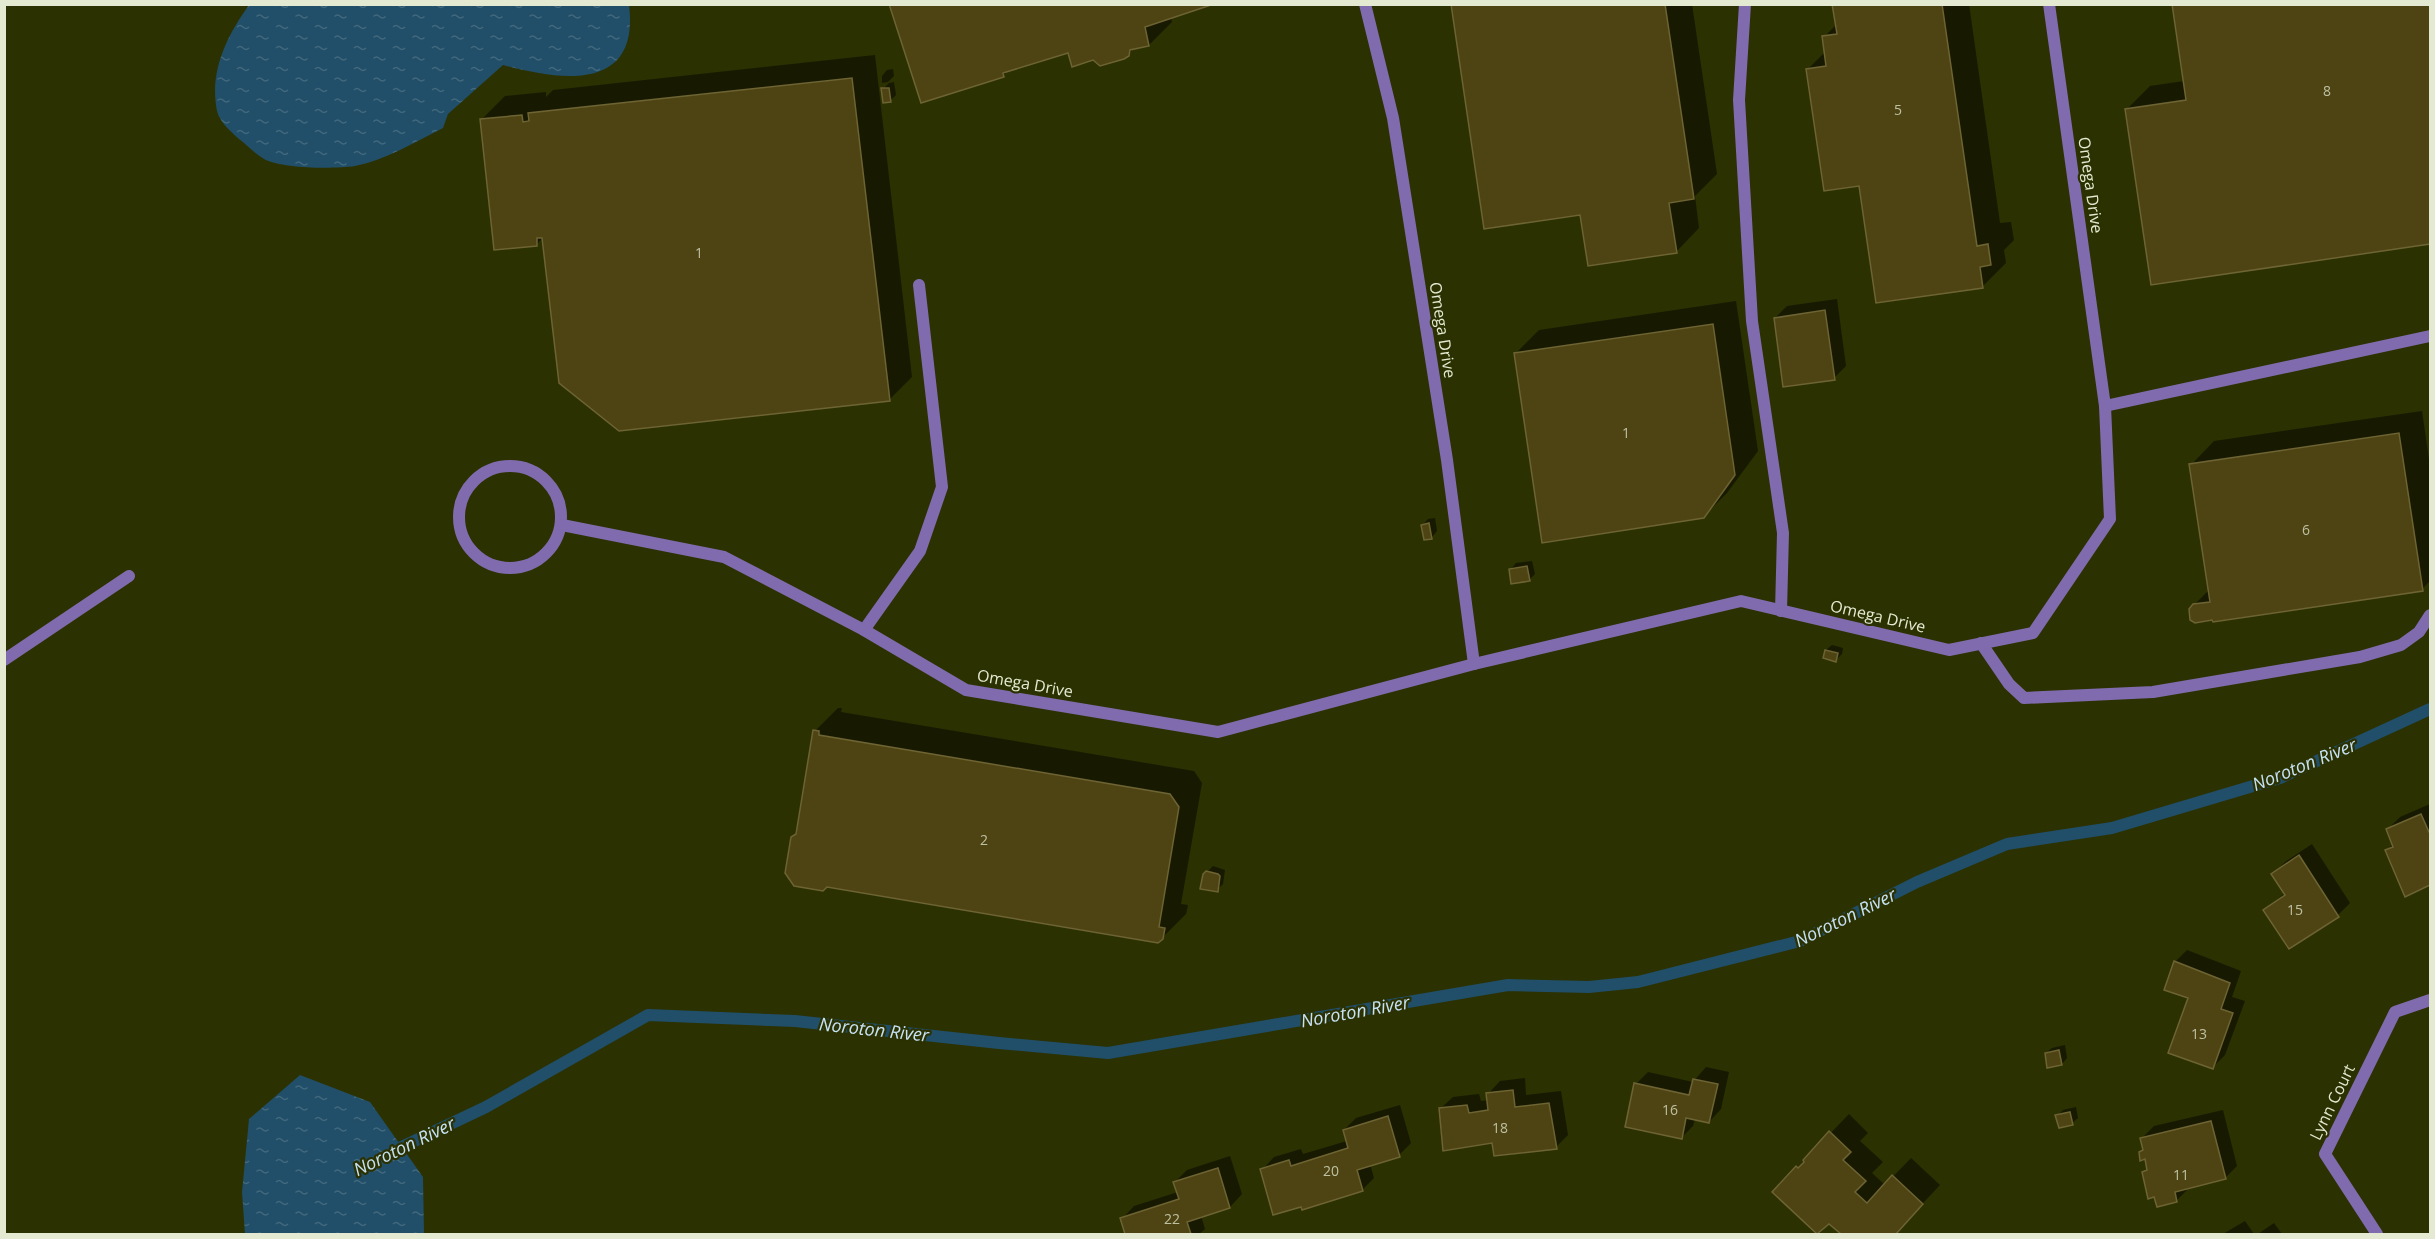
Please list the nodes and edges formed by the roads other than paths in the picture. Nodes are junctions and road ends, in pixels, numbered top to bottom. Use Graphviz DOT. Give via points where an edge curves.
graph roads {
  1 [pos="1365,4"];
  2 [pos="1745,4"];
  3 [pos="2049,4"];
  4 [pos="919,285"];
  5 [pos="2430,336"];
  6 [pos="2105,406"];
  7 [pos="562,525"];
  8 [pos="129,576"];
  9 [pos="1781,610"];
  10 [pos="2430,615"];
  11 [pos="864,630"];
  12 [pos="1981,643"];
  13 [pos="4,660"];
  14 [pos="1474,664"];
  15 [pos="2430,1000"];
  16 [pos="2377,1234"];
  1 -- 14 [label="street, Omega Drive" via="1393,118 1447,460"];
  2 -- 9 [label="street" via="1739,100 1752,321 1783,533"];
  3 -- 6 [label="street, Omega Drive"];
  4 -- 11 [label="street" via="942,487 920,551"];
  5 -- 6 [label="street"];
  6 -- 12 [label="street, Omega Drive" via="2110,519 2033,633"];
  7 -- 7 [label="street" via="561,504 552,486 537,472 518,466 497,467 479,476 466,490 459,510 460,530 469,549 484,562 503,569 524,568 542,559 555,544"];
  7 -- 11 [label="street, Omega Drive" via="724,557"];
  8 -- 13 [label="street"];
  9 -- 12 [label="street, Omega Drive" via="1949,650"];
  9 -- 14 [label="street, Omega Drive" via="1741,601"];
  10 -- 12 [label="street" via="2419,632 2401,645 2360,657 2153,692 2024,698 2009,684"];
  11 -- 14 [label="street, Omega Drive" via="966,690 1218,732"];
  15 -- 16 [label="street, Lynn Court" via="2395,1012 2325,1154"];
}
